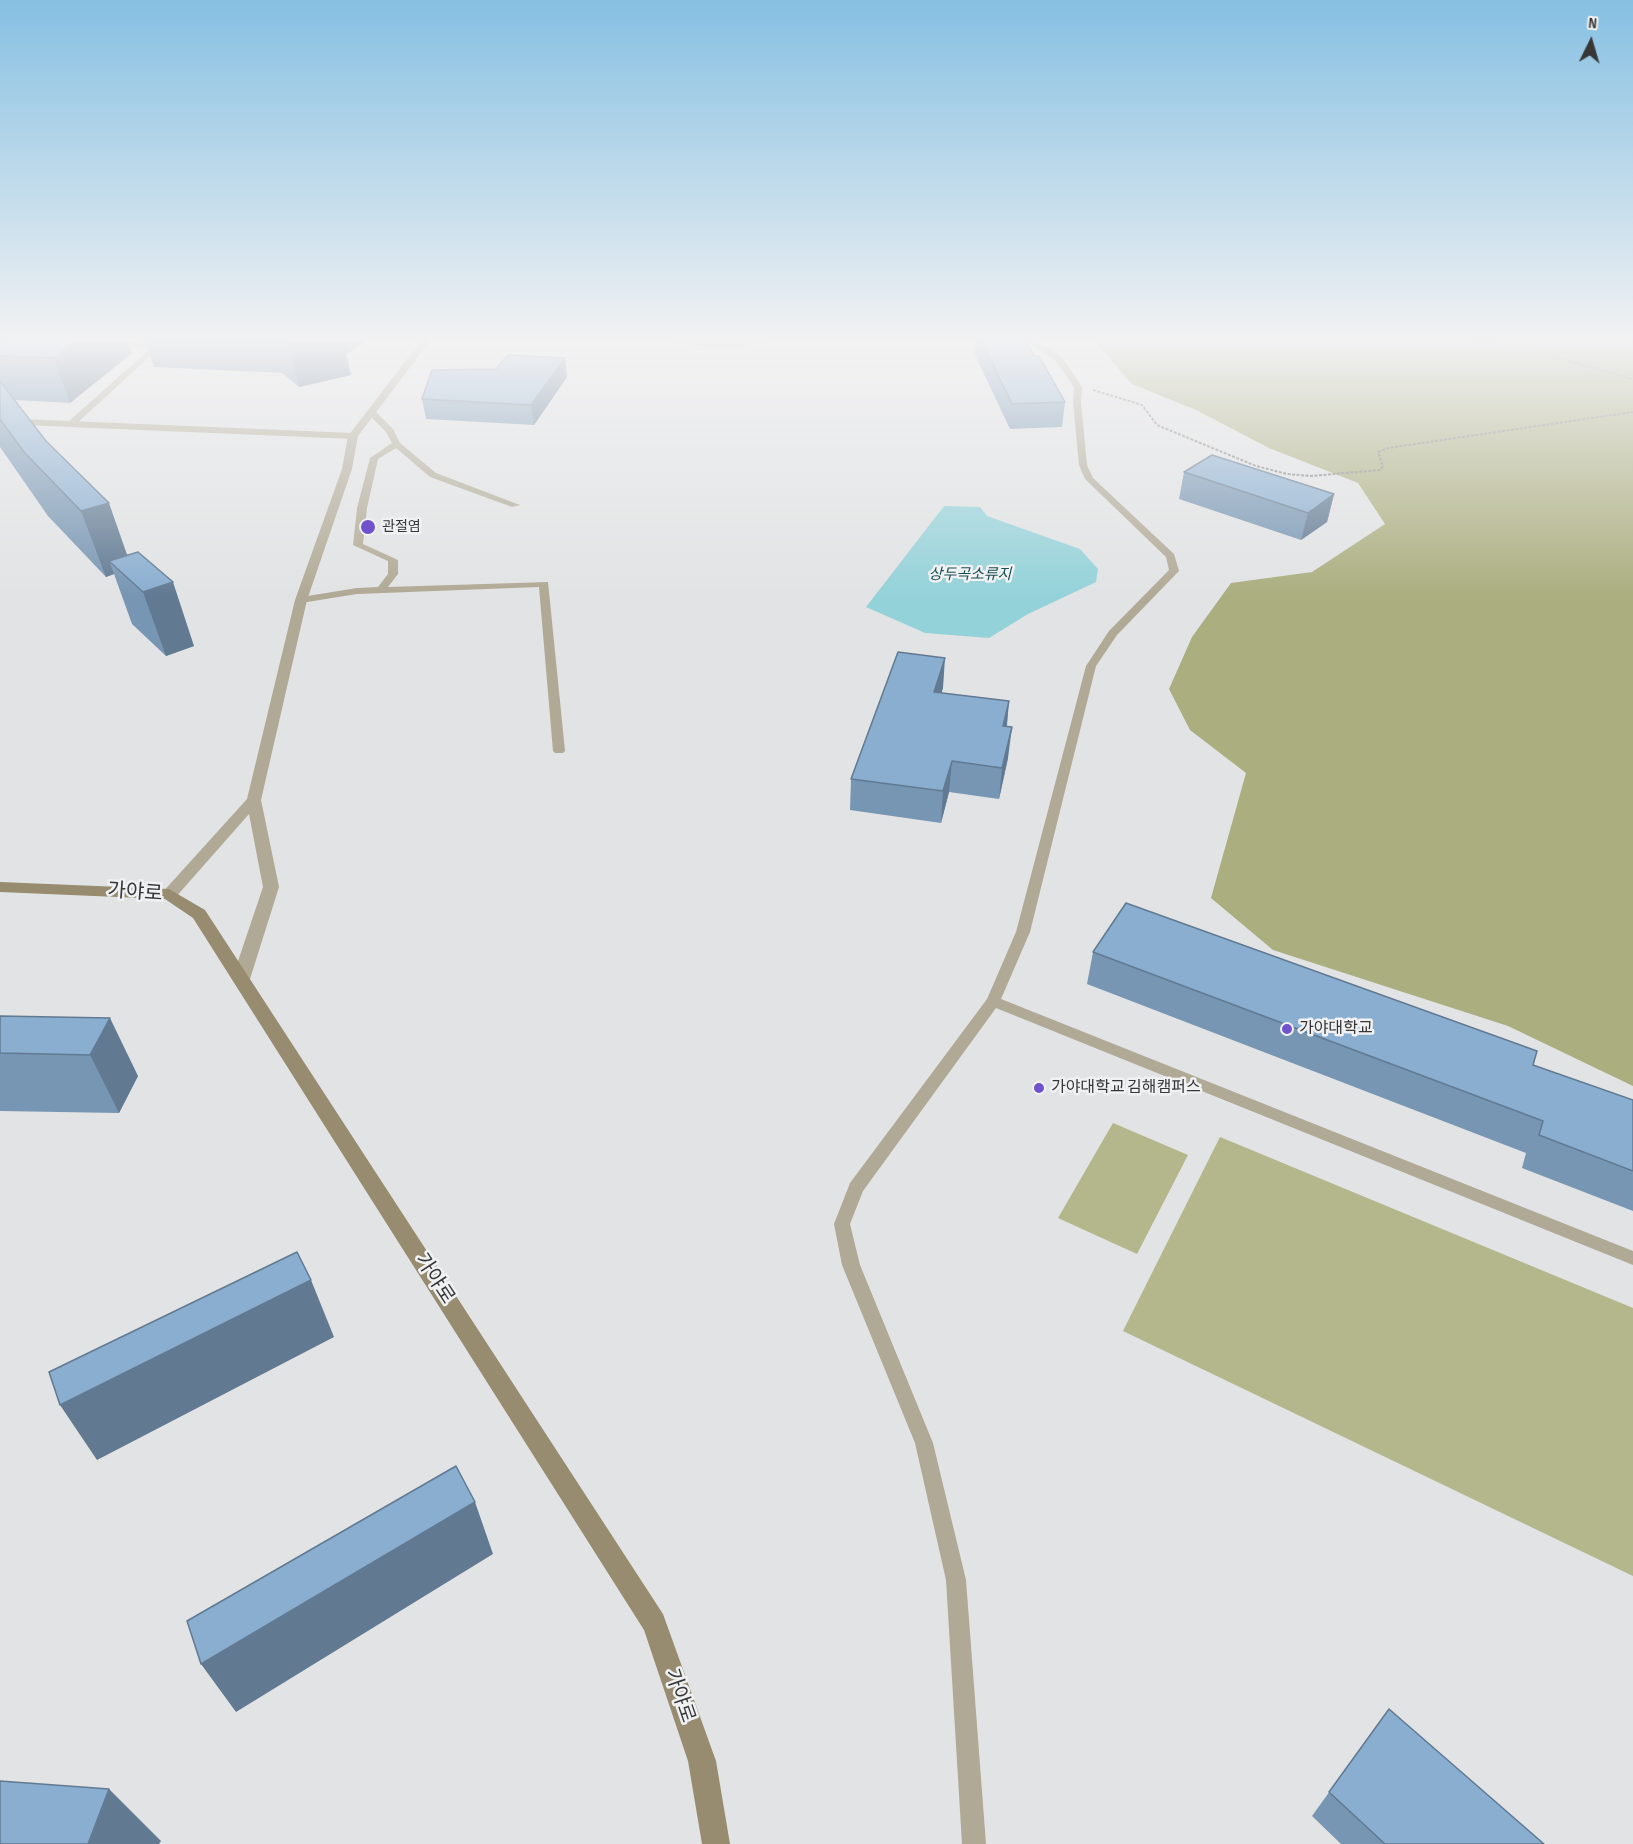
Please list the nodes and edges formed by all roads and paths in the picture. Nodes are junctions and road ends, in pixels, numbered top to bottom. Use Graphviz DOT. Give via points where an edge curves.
graph roads {
  1 [pos="73,423"];
  2 [pos="363,423"];
  3 [pos="382,423"];
  4 [pos="1079,423"];
  5 [pos="1156,423"];
  6 [pos="1558,423"];
  7 [pos="353,436"];
  8 [pos="397,444"];
  9 [pos="515,505"];
  10 [pos="380,591"];
  11 [pos="302,600"];
  12 [pos="559,752"];
  13 [pos="254,800"];
  14 [pos="0,887"];
  15 [pos="169,894"];
  16 [pos="241,979"];
  17 [pos="993,1001"];
  18 [pos="1633,1258"];
  19 [pos="716,1844"];
  20 [pos="974,1844"];
  1 -- 7 [label="street"];
  2 -- 7 [label="street"];
  3 -- 8 [label="lane"];
  4 -- 17 [label="lane" via="1083,465 1089,478 1171,556 1174,571 1113,633 1091,666 1023,932"];
  5 -- 6 [label="path" via="1256,466 1311,476 1380,470 1383,466 1378,452 1388,448"];
  7 -- 11 [label="street" via="347,469"];
  8 -- 9 [label="lane" via="433,475"];
  8 -- 10 [label="lane" via="374,458 362,508 358,545 393,560 393,574"];
  10 -- 11 [label="lane"];
  10 -- 12 [label="lane" via="544,584"];
  11 -- 13 [label="street"];
  13 -- 15 [label="street"];
  13 -- 16 [label="street" via="271,887"];
  14 -- 15 [label="main road, 가야로"];
  15 -- 16 [label="main road, 가야로" via="199,914"];
  16 -- 19 [label="main road, 가야로" via="654,1623 702,1761"];
  17 -- 18 [label="lane"];
  17 -- 20 [label="lane" via="856,1188 842,1224 851,1265 924,1443 956,1580"];
}
